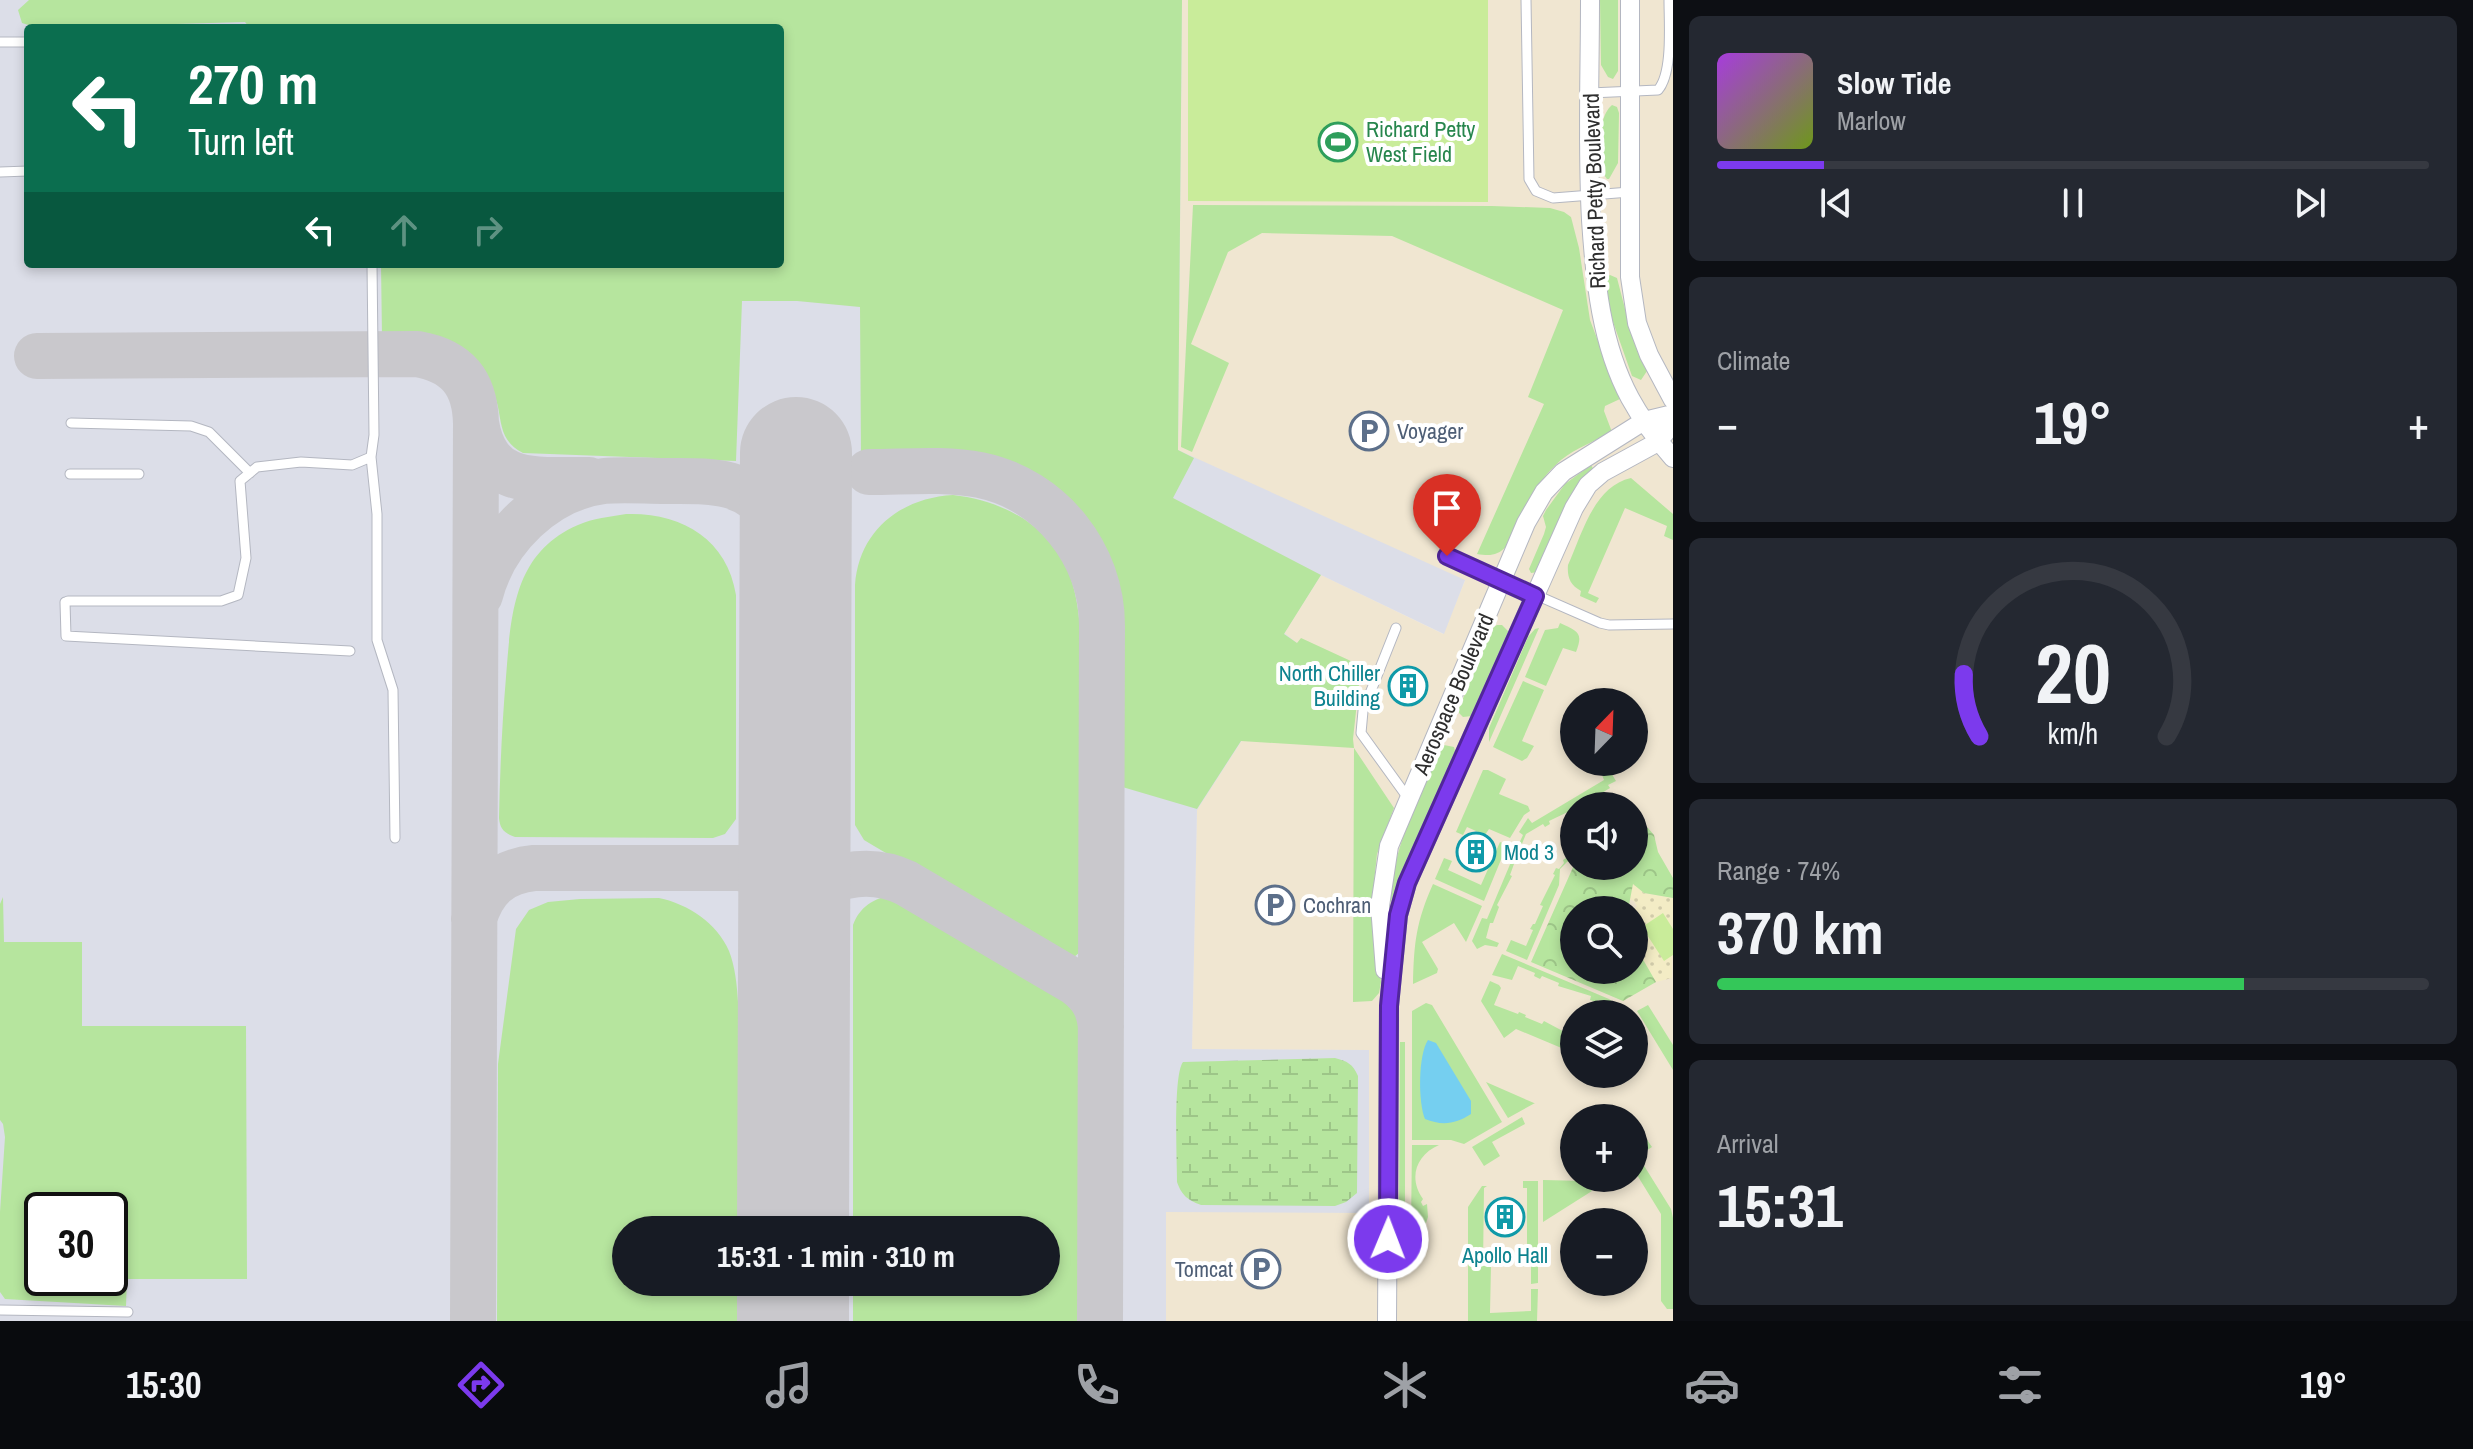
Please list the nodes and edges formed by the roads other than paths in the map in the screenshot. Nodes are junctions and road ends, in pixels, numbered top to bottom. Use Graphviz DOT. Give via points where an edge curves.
graph roads {
  1 [pos="1526,0"];
  2 [pos="1590,0"];
  3 [pos="1630,0"];
  4 [pos="1669,0"];
  5 [pos="0,42"];
  6 [pos="24,42"];
  7 [pos="1590,93"];
  8 [pos="1630,93"];
  9 [pos="24,171"];
  10 [pos="0,172"];
  11 [pos="1630,192"];
  12 [pos="1590,196"];
  13 [pos="1630,259"];
  14 [pos="1594,263"];
  15 [pos="372,268"];
  16 [pos="1673,400"];
  17 [pos="1673,414"];
  18 [pos="1644,421"];
  19 [pos="71,423"];
  20 [pos="1673,423"];
  21 [pos="1658,442"];
  22 [pos="371,457"];
  23 [pos="1673,458"];
  24 [pos="250,473"];
  25 [pos="70,474"];
  26 [pos="139,474"];
  27 [pos="1447,556"];
  28 [pos="1501,581"];
  29 [pos="1535,596"];
  30 [pos="1673,624"];
  31 [pos="1396,628"];
  32 [pos="350,651"];
  33 [pos="1441,723"];
  34 [pos="1471,738"];
  35 [pos="1408,798"];
  36 [pos="395,838"];
  37 [pos="1389,1006"];
  38 [pos="0,1310"];
  39 [pos="128,1312"];
  40 [pos="1387,1321"];
  1 -- 12 [label="lane" via="1529,179 1536,191 1553,198"];
  2 -- 7 [label="street, Richard Petty Boulevard"];
  3 -- 8 [label="street, Richard Petty Boulevard"];
  4 -- 8 [label="lane" via="1669,71 1664,85"];
  5 -- 6 [label="lane"];
  7 -- 8 [label="lane"];
  7 -- 12 [label="street, Richard Petty Boulevard"];
  8 -- 11 [label="street, Richard Petty Boulevard"];
  9 -- 10 [label="lane"];
  11 -- 12 [label="lane"];
  11 -- 13 [label="street, Richard Petty Boulevard"];
  12 -- 14 [label="street, Richard Petty Boulevard"];
  13 -- 14 [label="street"];
  13 -- 16 [label="street, Richard Petty Boulevard" via="1637,323"];
  14 -- 18 [label="street, Richard Petty Boulevard" via="1606,334 1623,383"];
  15 -- 22 [label="lane"];
  17 -- 18 [label="street, Aerospace Boulevard"];
  18 -- 21 [label="street, Richard Petty Boulevard"];
  18 -- 28 [label="street, Aerospace Boulevard" via="1563,472 1544,492"];
  19 -- 24 [label="lane" via="191,426 209,432"];
  20 -- 21 [label="street, Aerospace Boulevard"];
  21 -- 23 [label="street, Richard Petty Boulevard"];
  21 -- 29 [label="street, Aerospace Boulevard" via="1588,485"];
  22 -- 24 [label="lane" via="352,465 301,462 257,467"];
  22 -- 36 [label="lane" via="377,514 377,640 393,690"];
  24 -- 32 [label="lane" via="240,481 246,558 238,595 221,601 67,601 66,636"];
  25 -- 26 [label="lane"];
  27 -- 28 [label="lane"];
  28 -- 29 [label="lane"];
  28 -- 33 [label="street, Aerospace Boulevard"];
  29 -- 30 [label="lane" via="1609,625"];
  29 -- 34 [label="street, Aerospace Boulevard"];
  31 -- 35 [label="lane" via="1363,711 1361,733"];
  33 -- 34 [label="street"];
  33 -- 35 [label="street, Aerospace Boulevard"];
  34 -- 37 [label="street, Aerospace Boulevard" via="1407,883 1398,915"];
  35 -- 37 [label="street, Aerospace Boulevard" via="1389,846 1380,906"];
  37 -- 40 [label="street, Aerospace Boulevard"];
  38 -- 39 [label="lane"];
}
